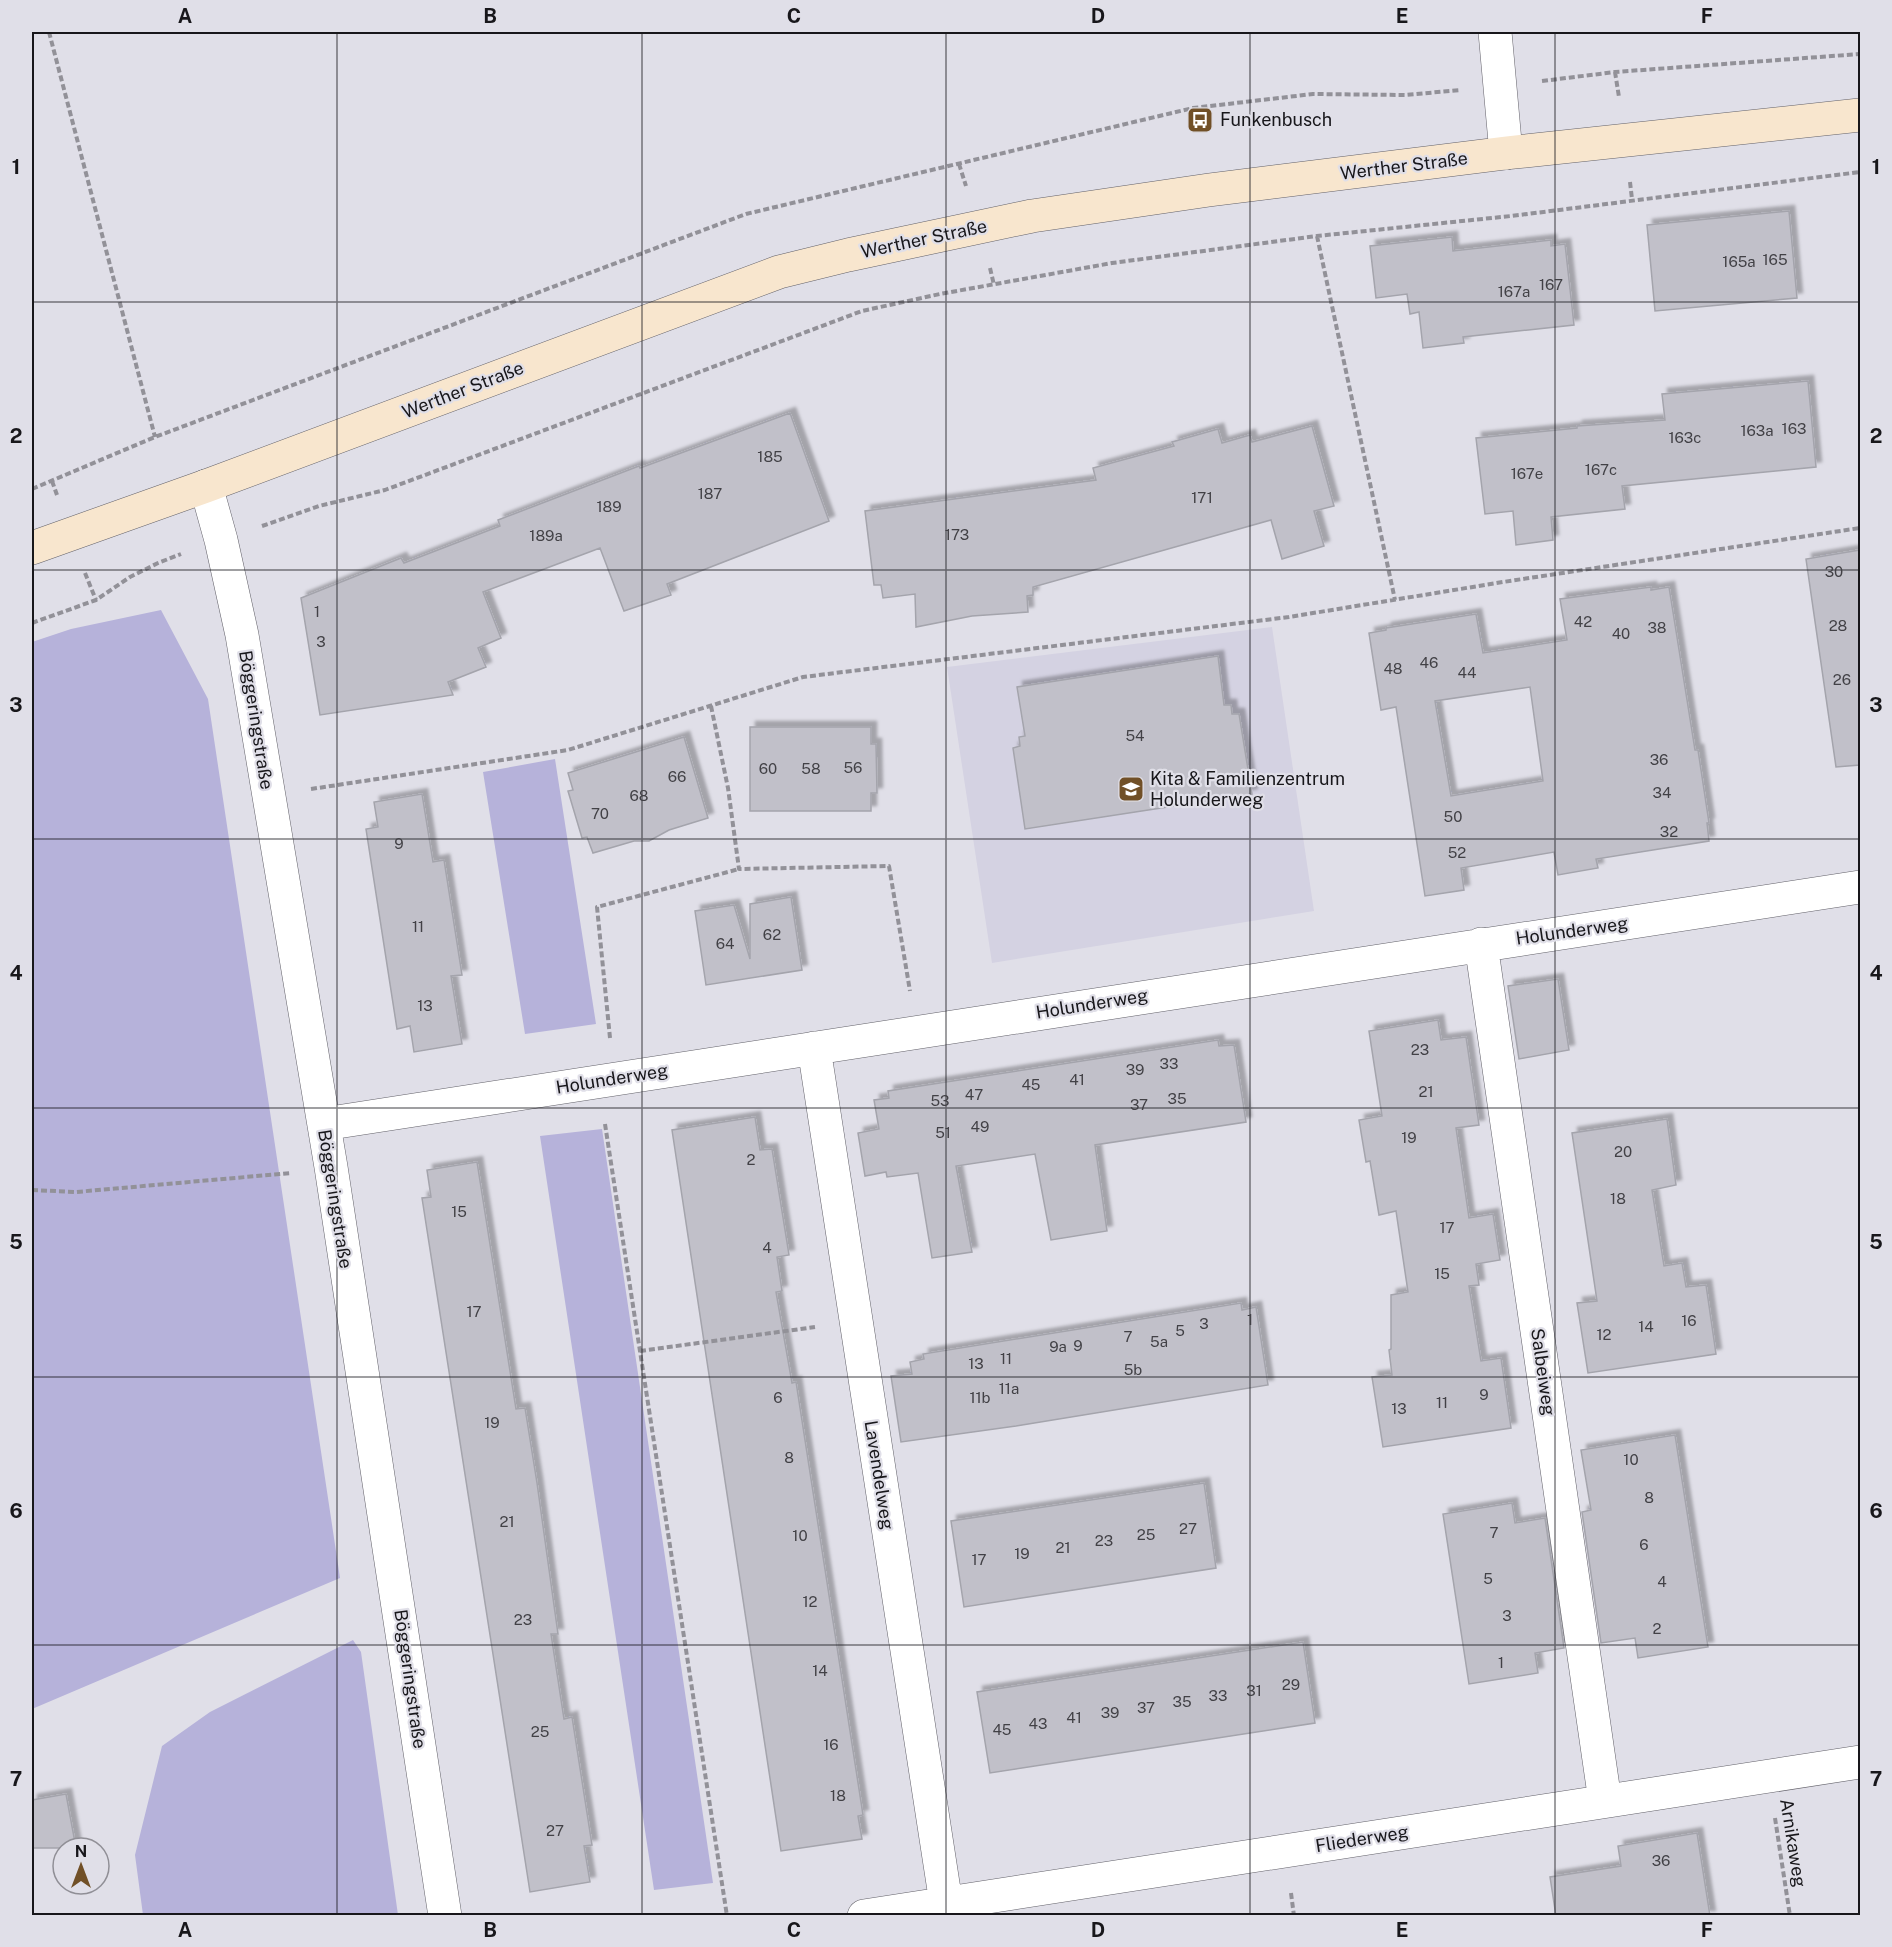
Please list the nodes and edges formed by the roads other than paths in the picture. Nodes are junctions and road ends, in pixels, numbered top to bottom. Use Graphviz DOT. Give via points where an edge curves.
graph roads {
  1 [pos="1495,32"];
  2 [pos="1860,115"];
  3 [pos="1506,153"];
  4 [pos="206,486"];
  5 [pos="32,548"];
  6 [pos="1860,887"];
  7 [pos="1480,944"];
  8 [pos="814,1048"];
  9 [pos="324,1124"];
  10 [pos="1860,1762"];
  11 [pos="1605,1801"];
  12 [pos="946,1903"];
  13 [pos="445,1916"];
  14 [pos="864,1916"];
  1 -- 3 [label="street"];
  2 -- 3 [label="main road, Werther Straße"];
  3 -- 4 [label="main road, Werther Straße" via="1032,216 779,272"];
  4 -- 5 [label="main road, Werther Straße"];
  4 -- 9 [label="street, Böggeringstraße" via="242,635"];
  6 -- 7 [label="street, Holunderweg"];
  7 -- 8 [label="street, Holunderweg"];
  7 -- 11 [label="street, Salbeiweg"];
  8 -- 9 [label="street, Holunderweg"];
  8 -- 12 [label="street, Lavendelweg"];
  9 -- 13 [label="street, Böggeringstraße"];
  10 -- 11 [label="street, Fliederweg"];
  11 -- 12 [label="street, Fliederweg"];
  12 -- 14 [label="street, Fliederweg"];
}
